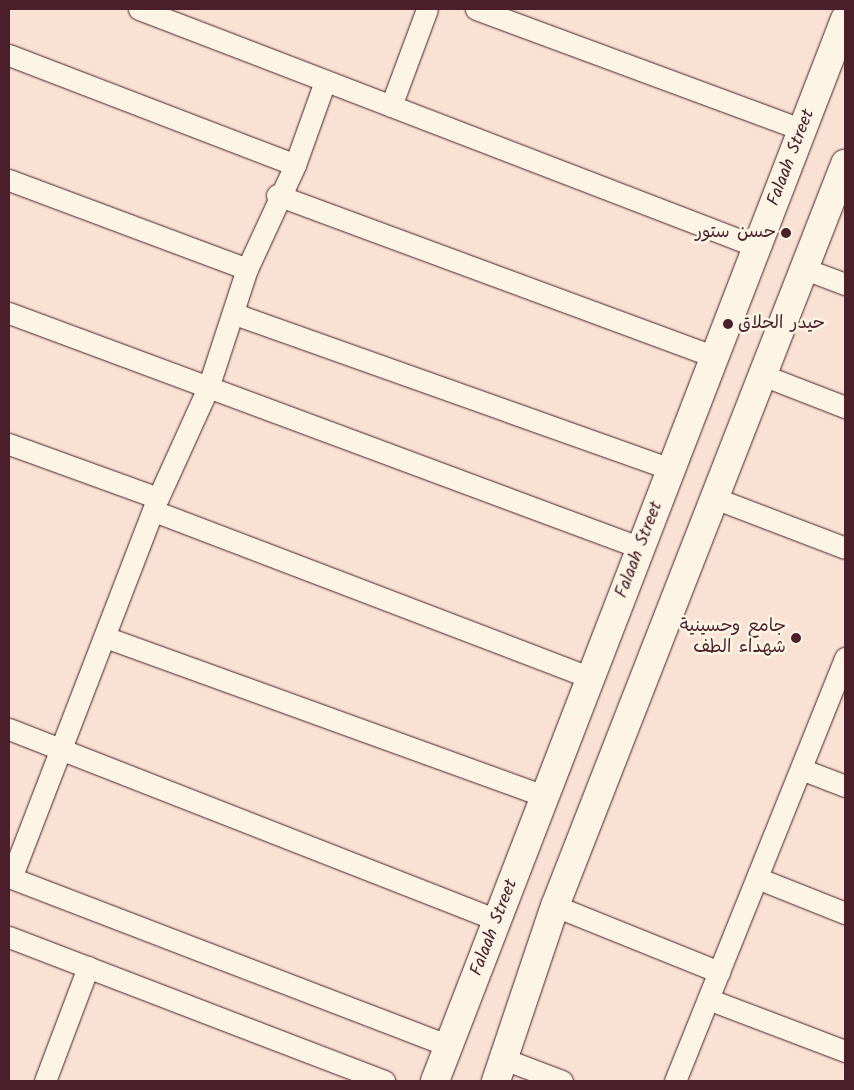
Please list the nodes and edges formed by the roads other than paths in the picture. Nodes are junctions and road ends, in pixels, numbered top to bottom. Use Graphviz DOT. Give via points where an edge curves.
graph roads {
  1 [pos="139,9"];
  2 [pos="426,9"];
  3 [pos="476,9"];
  4 [pos="845,19"];
  5 [pos="9,55"];
  6 [pos="325,80"];
  7 [pos="391,106"];
  8 [pos="803,130"];
  9 [pos="845,164"];
  10 [pos="295,165"];
  11 [pos="9,180"];
  12 [pos="277,195"];
  13 [pos="758,247"];
  14 [pos="247,269"];
  15 [pos="805,269"];
  16 [pos="845,284"];
  17 [pos="9,314"];
  18 [pos="235,314"];
  19 [pos="717,358"];
  20 [pos="764,376"];
  21 [pos="208,388"];
  22 [pos="845,407"];
  23 [pos="9,444"];
  24 [pos="670,469"];
  25 [pos="717,499"];
  26 [pos="156,504"];
  27 [pos="641,548"];
  28 [pos="845,548"];
  29 [pos="106,637"];
  30 [pos="845,658"];
  31 [pos="592,678"];
  32 [pos="9,730"];
  33 [pos="60,748"];
  34 [pos="801,769"];
  35 [pos="845,786"];
  36 [pos="545,796"];
  37 [pos="10,878"];
  38 [pos="757,878"];
  39 [pos="555,906"];
  40 [pos="845,913"];
  41 [pos="497,920"];
  42 [pos="9,937"];
  43 [pos="88,967"];
  44 [pos="719,972"];
  45 [pos="708,999"];
  46 [pos="450,1046"];
  47 [pos="845,1051"];
  48 [pos="500,1070"];
  49 [pos="45,1081"];
  50 [pos="384,1081"];
  51 [pos="435,1081"];
  52 [pos="562,1081"];
  53 [pos="676,1081"];
  1 -- 6 [label="street"];
  2 -- 7 [label="street"];
  3 -- 8 [label="street"];
  4 -- 8 [label="main road, Falaah Street"];
  5 -- 10 [label="street"];
  6 -- 7 [label="street"];
  6 -- 10 [label="street"];
  7 -- 13 [label="street"];
  8 -- 13 [label="main road, Falaah Street"];
  9 -- 15 [label="main road"];
  10 -- 12 [label="street"];
  11 -- 14 [label="street"];
  12 -- 14 [label="street"];
  12 -- 19 [label="street"];
  13 -- 19 [label="main road, Falaah Street"];
  14 -- 18 [label="street"];
  15 -- 16 [label="street"];
  15 -- 20 [label="main road"];
  17 -- 21 [label="street"];
  18 -- 21 [label="street"];
  18 -- 24 [label="street"];
  19 -- 24 [label="main road, Falaah Street"];
  20 -- 22 [label="street"];
  20 -- 25 [label="main road"];
  21 -- 26 [label="street"];
  21 -- 27 [label="street"];
  23 -- 26 [label="street"];
  24 -- 27 [label="main road, Falaah Street"];
  25 -- 28 [label="street"];
  25 -- 39 [label="main road"];
  26 -- 29 [label="street"];
  26 -- 31 [label="street"];
  27 -- 31 [label="main road, Falaah Street"];
  29 -- 33 [label="street"];
  29 -- 36 [label="street"];
  30 -- 34 [label="street"];
  31 -- 36 [label="main road, Falaah Street"];
  32 -- 33 [label="street"];
  33 -- 37 [label="street"];
  33 -- 41 [label="street"];
  34 -- 35 [label="street"];
  34 -- 38 [label="street"];
  36 -- 41 [label="main road, Falaah Street"];
  37 -- 46 [label="street"];
  38 -- 40 [label="street"];
  38 -- 44 [label="street"];
  39 -- 44 [label="street"];
  39 -- 48 [label="main road"];
  41 -- 46 [label="main road, Falaah Street"];
  42 -- 43 [label="street"];
  43 -- 49 [label="street"];
  43 -- 50 [label="street"];
  44 -- 45 [label="street"];
  45 -- 47 [label="street"];
  45 -- 53 [label="street"];
  46 -- 51 [label="main road, Falaah Street"];
  48 -- 52 [label="street"];
}
